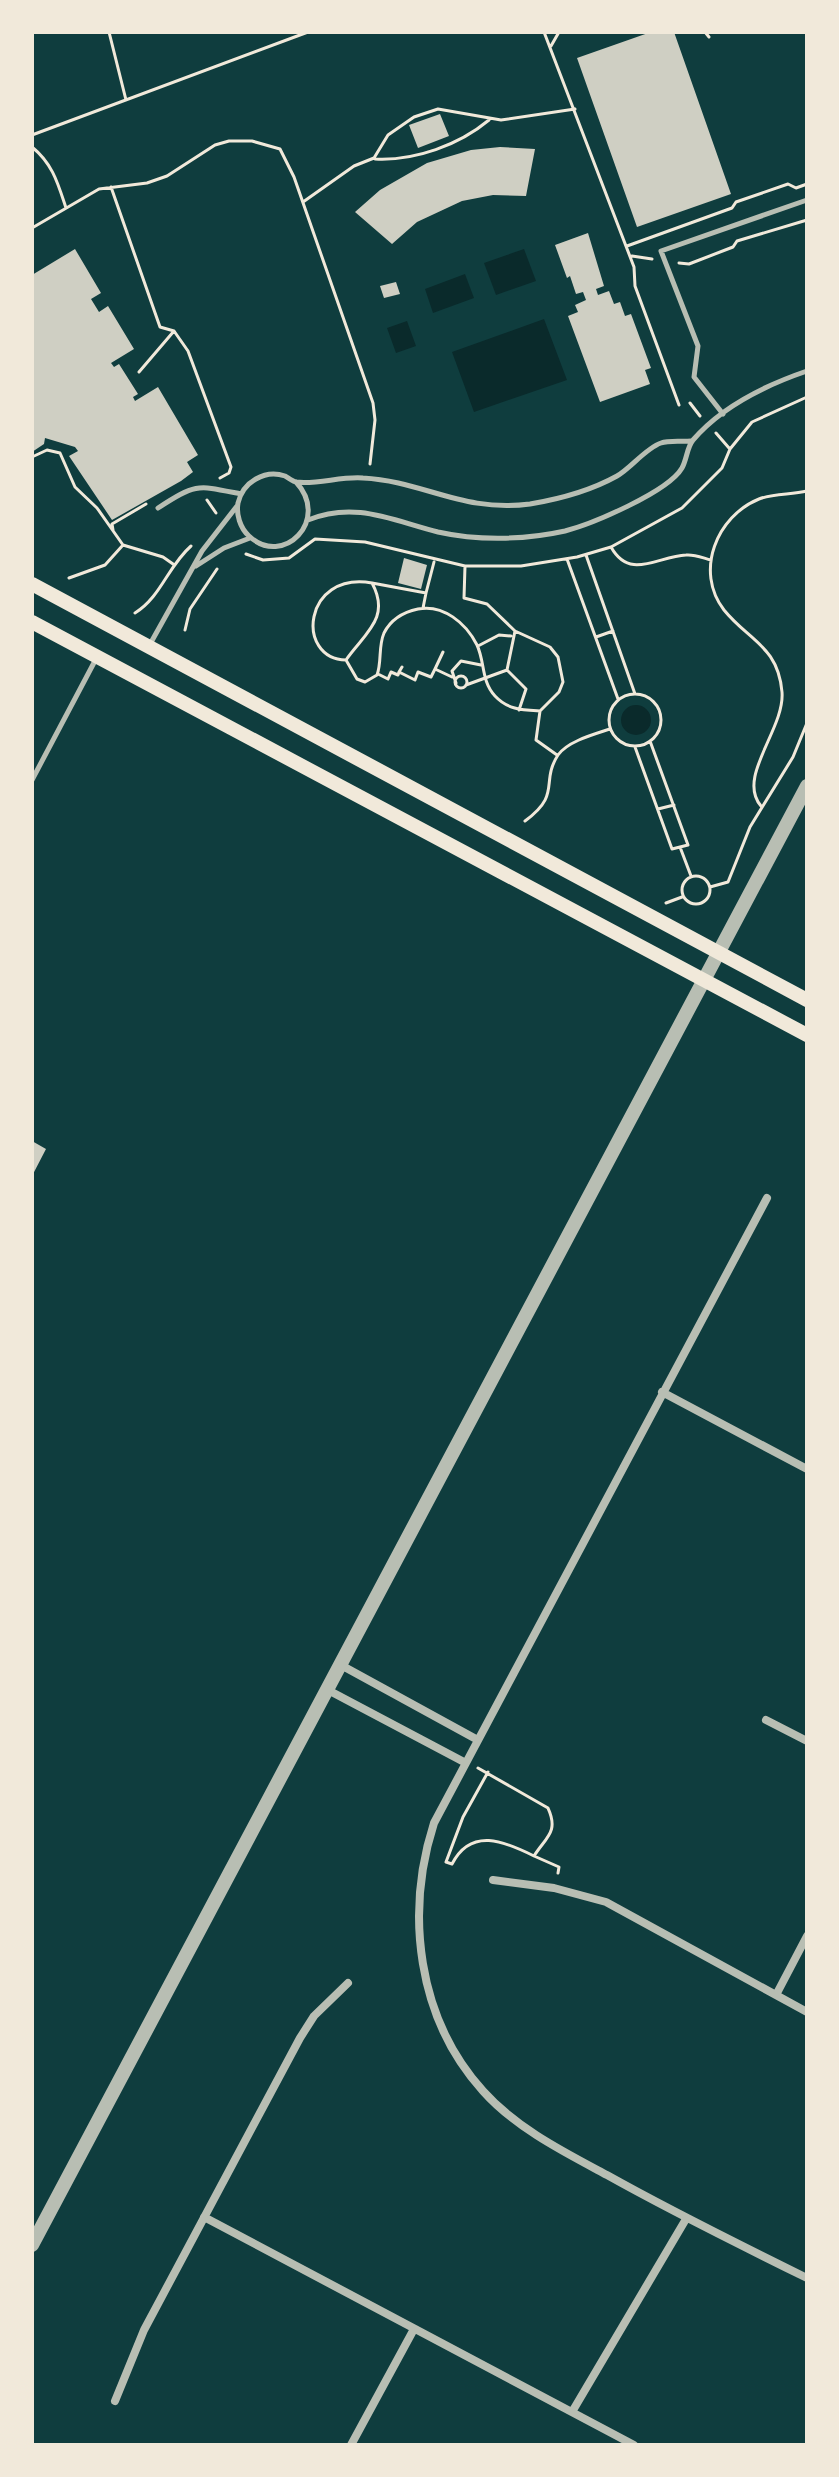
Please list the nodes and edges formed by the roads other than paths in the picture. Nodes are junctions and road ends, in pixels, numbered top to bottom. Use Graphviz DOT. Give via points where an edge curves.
graph roads {
  1 [pos="807,200"];
  2 [pos="807,371"];
  3 [pos="723,414"];
  4 [pos="691,441"];
  5 [pos="296,482"];
  6 [pos="241,494"];
  7 [pos="237,506"];
  8 [pos="158,508"];
  9 [pos="308,520"];
  10 [pos="250,538"];
  11 [pos="195,567"];
  12 [pos="32,584"];
  13 [pos="32,622"];
  14 [pos="148,647"];
  15 [pos="98,656"];
  16 [pos="32,780"];
  17 [pos="807,786"];
  18 [pos="718,952"];
  19 [pos="703,980"];
  20 [pos="807,1000"];
  21 [pos="807,1035"];
  22 [pos="767,1198"];
  23 [pos="662,1392"];
  24 [pos="807,1469"];
  25 [pos="339,1664"];
  26 [pos="325,1689"];
  27 [pos="766,1720"];
  28 [pos="476,1739"];
  29 [pos="807,1741"];
  30 [pos="464,1762"];
  31 [pos="493,1880"];
  32 [pos="807,1936"];
  33 [pos="348,1983"];
  34 [pos="776,1995"];
  35 [pos="807,2012"];
  36 [pos="204,2217"];
  37 [pos="686,2219"];
  38 [pos="32,2245"];
  39 [pos="807,2278"];
  40 [pos="414,2329"];
  41 [pos="115,2401"];
  42 [pos="572,2412"];
  43 [pos="351,2445"];
  44 [pos="634,2445"];
  1 -- 3 [label="lane" via="661,251 698,346 694,377"];
  2 -- 3 [label="lane" via="771,384"];
  3 -- 4 [label="lane"];
  4 -- 5 [label="lane" via="659,443 617,475 586,490 527,504 459,502 364,477"];
  4 -- 9 [label="lane" via="681,470 653,492 611,514 555,533 458,535 354,510"];
  5 -- 6 [label="lane" via="272,474"];
  5 -- 9 [label="lane" via="308,499"];
  6 -- 7 [label="lane"];
  6 -- 8 [label="lane" via="200,486"];
  7 -- 10 [label="lane" via="242,529"];
  7 -- 11 [label="lane"];
  9 -- 10 [label="lane" via="303,531 284,545"];
  10 -- 11 [label="lane"];
  11 -- 14 [label="lane"];
  12 -- 14 [label="main road"];
  13 -- 15 [label="main road"];
  14 -- 18 [label="main road"];
  15 -- 16 [label="lane"];
  15 -- 19 [label="main road"];
  17 -- 18 [label="street"];
  18 -- 19 [label="street"];
  18 -- 20 [label="main road"];
  19 -- 21 [label="main road"];
  19 -- 25 [label="street"];
  22 -- 23 [label="street"];
  23 -- 24 [label="street"];
  23 -- 28 [label="street"];
  25 -- 26 [label="street"];
  25 -- 28 [label="street"];
  26 -- 30 [label="street"];
  26 -- 38 [label="street"];
  27 -- 29 [label="street"];
  28 -- 30 [label="street"];
  30 -- 37 [label="street" via="434,1823 422,1861 418,1900 422,1966 441,2027 482,2090 548,2142"];
  31 -- 34 [label="street" via="606,1902"];
  32 -- 34 [label="street"];
  33 -- 36 [label="street" via="300,2038"];
  34 -- 35 [label="street"];
  36 -- 40 [label="street"];
  36 -- 41 [label="street" via="144,2330"];
  37 -- 39 [label="street"];
  37 -- 42 [label="street"];
  40 -- 42 [label="street"];
  40 -- 43 [label="street"];
  42 -- 44 [label="street"];
}
